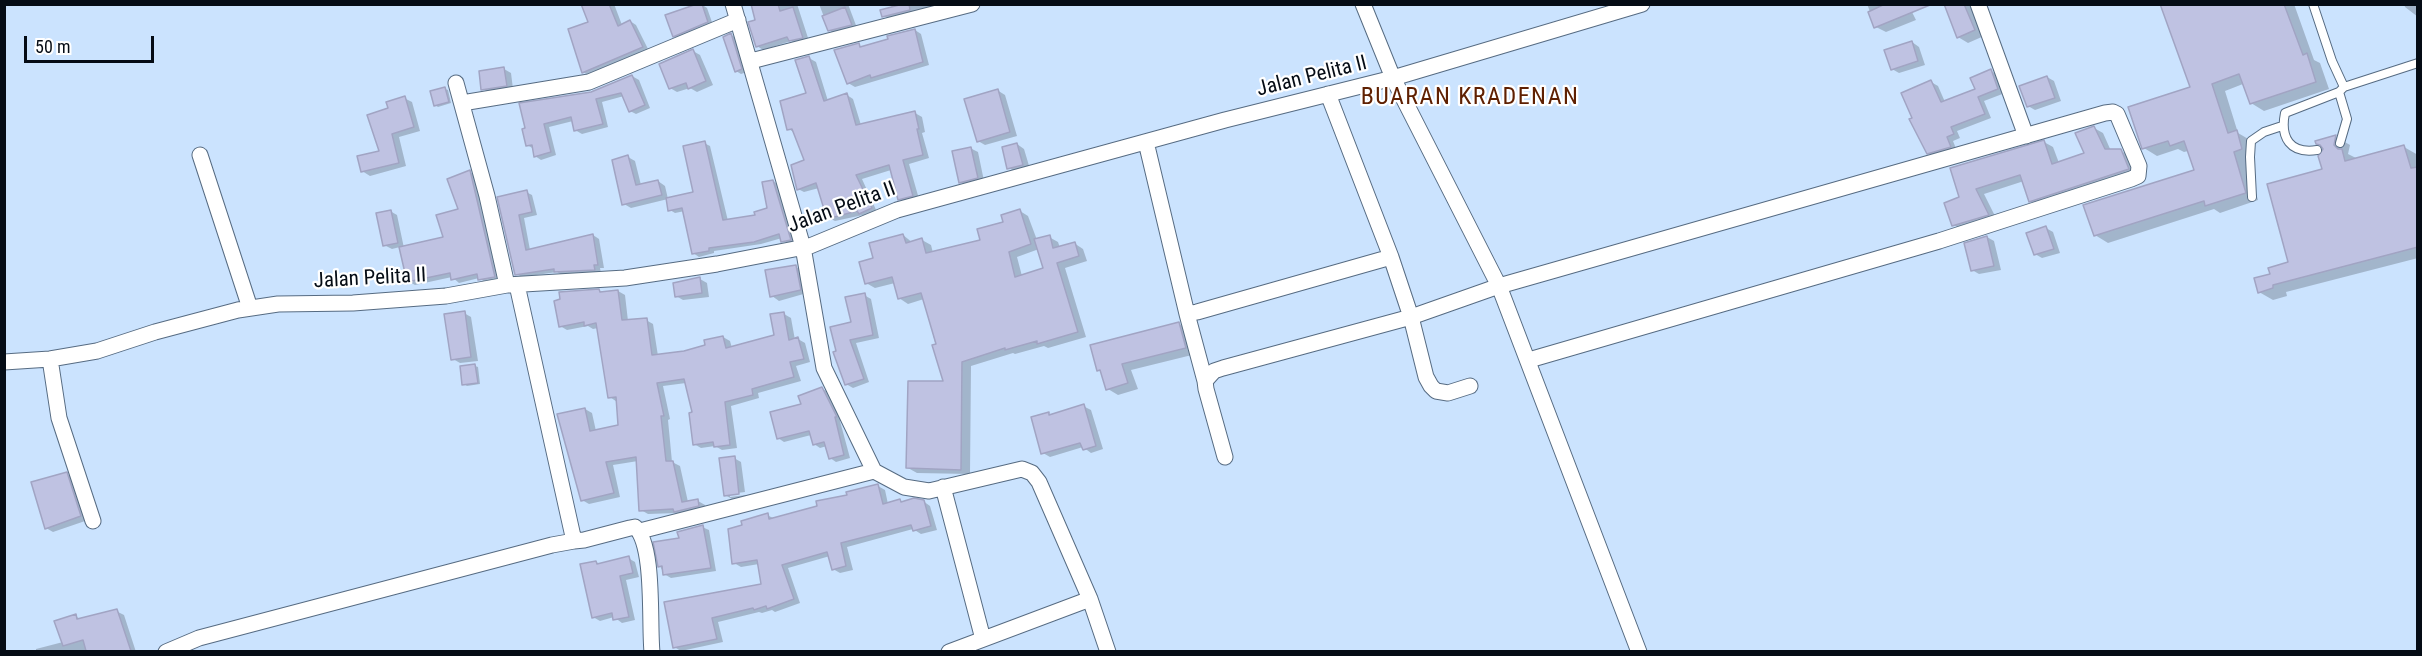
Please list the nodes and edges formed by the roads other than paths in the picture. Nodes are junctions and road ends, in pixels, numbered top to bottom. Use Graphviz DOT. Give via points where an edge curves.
graph roads {
  1 [pos="734,4"];
  2 [pos="972,4"];
  3 [pos="1363,4"];
  4 [pos="1642,4"];
  5 [pos="1978,4"];
  6 [pos="2313,4"];
  7 [pos="738,20"];
  8 [pos="751,61"];
  9 [pos="2418,63"];
  10 [pos="1393,78"];
  11 [pos="456,83"];
  12 [pos="2342,89"];
  13 [pos="1328,94"];
  14 [pos="462,103"];
  15 [pos="2282,126"];
  16 [pos="2026,136"];
  17 [pos="1146,142"];
  18 [pos="2340,143"];
  19 [pos="2317,150"];
  20 [pos="200,155"];
  21 [pos="2252,197"];
  22 [pos="803,247"];
  23 [pos="1391,257"];
  24 [pos="512,285"];
  25 [pos="1499,286"];
  26 [pos="250,308"];
  27 [pos="1187,314"];
  28 [pos="1411,317"];
  29 [pos="50,359"];
  30 [pos="1529,360"];
  31 [pos="4,362"];
  32 [pos="1205,381"];
  33 [pos="1470,386"];
  34 [pos="1226,457"];
  35 [pos="874,471"];
  36 [pos="943,487"];
  37 [pos="93,521"];
  38 [pos="640,531"];
  39 [pos="574,541"];
  40 [pos="1090,599"];
  41 [pos="983,639"];
  42 [pos="166,651"];
  43 [pos="652,651"];
  44 [pos="949,651"];
  45 [pos="1108,651"];
  46 [pos="1639,651"];
  1 -- 7 [label="street"];
  2 -- 8 [label="street"];
  3 -- 10 [label="street"];
  4 -- 10 [label="street, Jalan Pelita II"];
  5 -- 16 [label="street"];
  6 -- 12 [label="lane"];
  7 -- 8 [label="street"];
  7 -- 14 [label="street" via="589,82"];
  8 -- 22 [label="street"];
  9 -- 12 [label="lane"];
  10 -- 13 [label="street, Jalan Pelita II"];
  10 -- 25 [label="street"];
  11 -- 14 [label="street"];
  12 -- 15 [label="lane" via="2285,113"];
  12 -- 18 [label="lane" via="2347,119"];
  13 -- 17 [label="street, Jalan Pelita II"];
  13 -- 23 [label="street"];
  14 -- 24 [label="street"];
  15 -- 19 [label="lane" via="2286,140 2296,149"];
  15 -- 21 [label="lane" via="2251,141"];
  16 -- 25 [label="street"];
  16 -- 30 [label="street" via="2113,112 2140,172 2132,179 1939,242"];
  17 -- 22 [label="street, Jalan Pelita II" via="897,210"];
  17 -- 27 [label="street"];
  20 -- 26 [label="street"];
  22 -- 24 [label="street, Jalan Pelita II" via="625,278"];
  22 -- 35 [label="street" via="824,368"];
  23 -- 27 [label="street"];
  23 -- 28 [label="street"];
  24 -- 26 [label="street, Jalan Pelita II" via="446,296"];
  24 -- 39 [label="street"];
  25 -- 28 [label="street"];
  25 -- 30 [label="street"];
  26 -- 29 [label="street, Jalan Pelita II" via="98,351"];
  27 -- 32 [label="street"];
  28 -- 32 [label="street" via="1223,368"];
  28 -- 33 [label="street" via="1431,386 1448,393"];
  29 -- 31 [label="street, Jalan Pelita II"];
  29 -- 37 [label="street" via="59,418"];
  30 -- 46 [label="street"];
  32 -- 34 [label="street"];
  35 -- 36 [label="street" via="904,487 929,491"];
  35 -- 38 [label="street"];
  36 -- 40 [label="street" via="1022,469 1032,473 1040,482"];
  36 -- 41 [label="street"];
  38 -- 39 [label="street" via="635,527"];
  38 -- 43 [label="street" via="650,577"];
  39 -- 42 [label="street" via="199,638"];
  40 -- 41 [label="street"];
  40 -- 45 [label="street"];
  41 -- 44 [label="street"];
}
